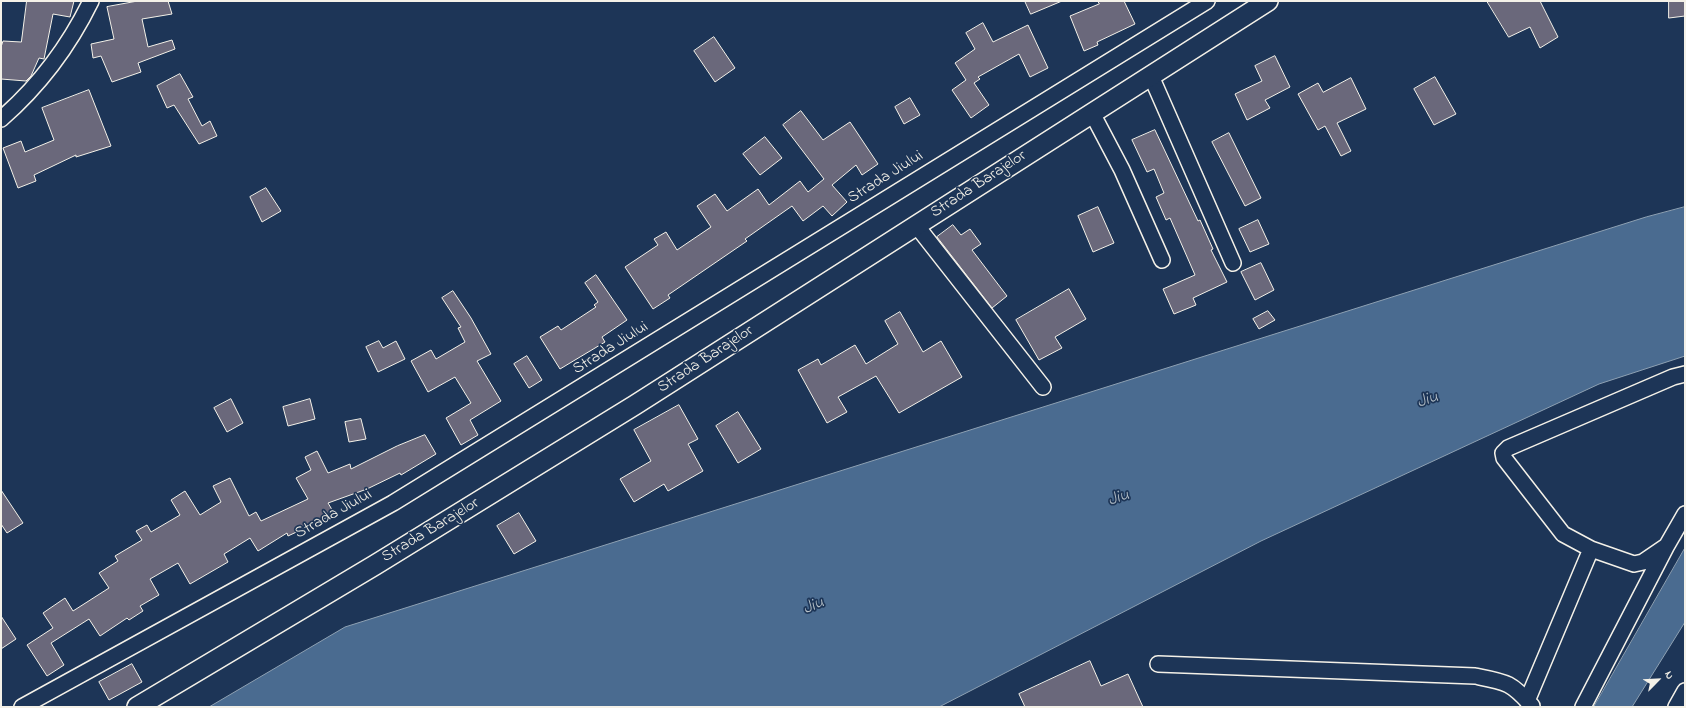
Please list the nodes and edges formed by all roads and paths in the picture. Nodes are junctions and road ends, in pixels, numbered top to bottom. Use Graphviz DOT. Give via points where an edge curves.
graph roads {
  1 [pos="91,1"];
  2 [pos="1207,1"];
  3 [pos="1268,1"];
  4 [pos="1151,76"];
  5 [pos="1092,113"];
  6 [pos="1,119"];
  7 [pos="916,225"];
  8 [pos="1162,260"];
  9 [pos="1233,263"];
  10 [pos="1684,375"];
  11 [pos="1043,387"];
  12 [pos="1685,514"];
  13 [pos="1666,546"];
  14 [pos="1591,549"];
  15 [pos="1158,664"];
  16 [pos="1685,691"];
  17 [pos="1530,704"];
  18 [pos="22,707"];
  19 [pos="137,707"];
  20 [pos="1583,707"];
  21 [pos="1676,707"];
  1 -- 6 [label="street" via="76,32 49,69 15,108"];
  2 -- 18 [label="street, Strada Jiului" via="393,503"];
  3 -- 4 [label="main road, Strada Barajelor"];
  4 -- 5 [label="main road, Strada Barajelor"];
  4 -- 9 [label="street"];
  5 -- 7 [label="main road, Strada Barajelor"];
  5 -- 8 [label="street" via="1122,170"];
  7 -- 11 [label="street"];
  7 -- 19 [label="main road, Strada Barajelor" via="458,515"];
  10 -- 14 [label="street" via="1673,377 1508,448 1503,453 1504,458 1564,534"];
  12 -- 13 [label="street"];
  13 -- 14 [label="street" via="1643,562 1634,564"];
  13 -- 20 [label="street"];
  14 -- 17 [label="street"];
  15 -- 17 [label="street" via="1475,676 1510,685"];
  16 -- 21 [label="street"];
}
